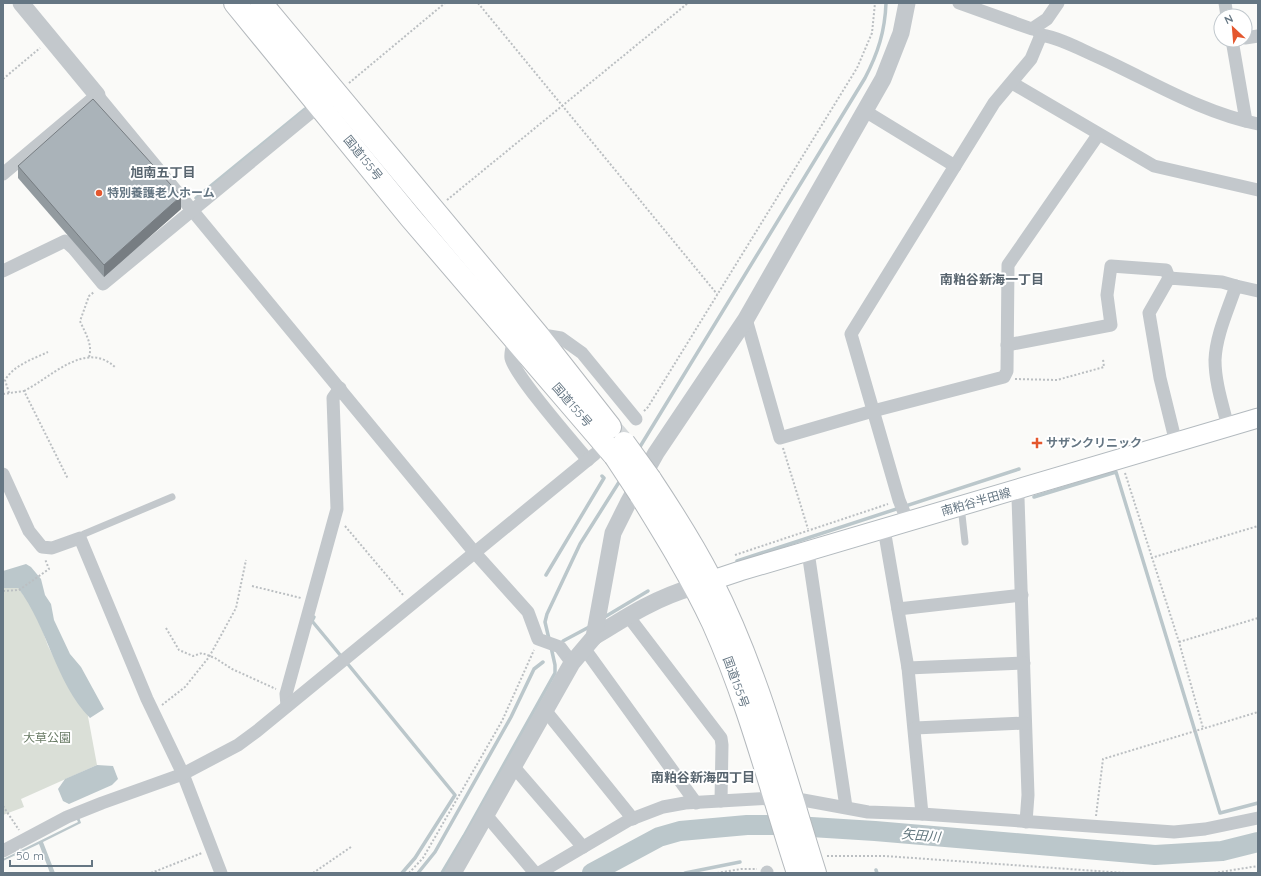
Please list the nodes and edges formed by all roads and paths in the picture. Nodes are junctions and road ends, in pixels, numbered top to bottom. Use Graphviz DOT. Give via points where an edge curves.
graph roads {
  1 [pos="21,3"];
  2 [pos="235,3"];
  3 [pos="261,3"];
  4 [pos="445,3"];
  5 [pos="478,3"];
  6 [pos="688,3"];
  7 [pos="876,3"];
  8 [pos="907,3"];
  9 [pos="959,3"];
  10 [pos="1058,3"];
  11 [pos="1038,32"];
  12 [pos="51,39"];
  13 [pos="1235,48"];
  14 [pos="3,79"];
  15 [pos="1012,82"];
  16 [pos="97,95"];
  17 [pos="328,100"];
  18 [pos="563,106"];
  19 [pos="865,111"];
  20 [pos="1252,122"];
  21 [pos="1098,135"];
  22 [pos="955,166"];
  23 [pos="3,174"];
  24 [pos="1258,190"];
  25 [pos="191,210"];
  26 [pos="433,210"];
  27 [pos="3,271"];
  28 [pos="1168,278"];
  29 [pos="103,284"];
  30 [pos="1236,286"];
  31 [pos="1258,291"];
  32 [pos="718,294"];
  33 [pos="746,319"];
  34 [pos="537,334"];
  35 [pos="1008,345"];
  36 [pos="48,352"];
  37 [pos="89,358"];
  38 [pos="1103,359"];
  39 [pos="116,368"];
  40 [pos="1004,376"];
  41 [pos="340,388"];
  42 [pos="24,391"];
  43 [pos="9,393"];
  44 [pos="3,394"];
  45 [pos="873,411"];
  46 [pos="1258,418"];
  47 [pos="636,419"];
  48 [pos="1228,427"];
  49 [pos="780,438"];
  50 [pos="1176,443"];
  51 [pos="605,453"];
  52 [pos="1121,458"];
  53 [pos="3,474"];
  54 [pos="68,479"];
  55 [pos="1016,490"];
  56 [pos="172,497"];
  57 [pos="899,500"];
  58 [pos="961,506"];
  59 [pos="334,519"];
  60 [pos="908,522"];
  61 [pos="1258,526"];
  62 [pos="808,529"];
  63 [pos="884,529"];
  64 [pos="80,538"];
  65 [pos="965,542"];
  66 [pos="42,547"];
  67 [pos="808,552"];
  68 [pos="475,553"];
  69 [pos="735,555"];
  70 [pos="1151,558"];
  71 [pos="246,560"];
  72 [pos="702,584"];
  73 [pos="252,586"];
  74 [pos="3,591"];
  75 [pos="1022,595"];
  76 [pos="311,601"];
  77 [pos="412,605"];
  78 [pos="898,609"];
  79 [pos="628,616"];
  80 [pos="1258,618"];
  81 [pos="166,628"];
  82 [pos="538,639"];
  83 [pos="1179,642"];
  84 [pos="589,643"];
  85 [pos="209,657"];
  86 [pos="572,663"];
  87 [pos="1024,664"];
  88 [pos="908,668"];
  89 [pos="287,700"];
  90 [pos="545,710"];
  91 [pos="153,712"];
  92 [pos="1258,712"];
  93 [pos="1025,723"];
  94 [pos="915,728"];
  95 [pos="1203,728"];
  96 [pos="513,766"];
  97 [pos="183,774"];
  98 [pos="721,801"];
  99 [pos="696,802"];
  100 [pos="785,803"];
  101 [pos="3,806"];
  102 [pos="846,807"];
  103 [pos="922,814"];
  104 [pos="486,815"];
  105 [pos="1258,818"];
  106 [pos="633,819"];
  107 [pos="1026,822"];
  108 [pos="1094,827"];
  109 [pos="25,840"];
  110 [pos="351,847"];
  111 [pos="583,847"];
  112 [pos="212,850"];
  113 [pos="3,851"];
  114 [pos="804,860"];
  115 [pos="1258,866"];
  116 [pos="767,872"];
  117 [pos="151,873"];
  118 [pos="221,873"];
  119 [pos="313,873"];
  120 [pos="409,873"];
  121 [pos="453,873"];
  122 [pos="535,873"];
  123 [pos="539,873"];
  124 [pos="716,873"];
  125 [pos="1125,873"];
  126 [pos="1214,873"];
  1 -- 12 [label="street"];
  2 -- 17 [label="highway, 国道155号"];
  3 -- 17 [label="highway, 国道155号"];
  4 -- 17 [label="path"];
  5 -- 18 [label="path"];
  6 -- 18 [label="path"];
  7 -- 32 [label="path" via="872,33 857,68"];
  8 -- 19 [label="street" via="893,57 884,79"];
  9 -- 11 [label="street"];
  10 -- 11 [label="street"];
  11 -- 15 [label="street" via="1031,59"];
  11 -- 20 [label="street" via="1080,49 1194,104 1224,116"];
  12 -- 14 [label="path"];
  12 -- 16 [label="street"];
  13 -- 20 [label="street"];
  15 -- 21 [label="street"];
  15 -- 22 [label="street" via="994,103"];
  16 -- 23 [label="street"];
  16 -- 25 [label="street"];
  17 -- 25 [label="street"];
  17 -- 26 [label="highway, 国道155号"];
  17 -- 51 [label="highway, 国道155号"];
  18 -- 26 [label="path"];
  18 -- 32 [label="path"];
  19 -- 22 [label="street"];
  19 -- 33 [label="street"];
  21 -- 24 [label="street" via="1154,166"];
  21 -- 35 [label="street" via="1008,265"];
  22 -- 45 [label="street" via="851,334"];
  25 -- 29 [label="street"];
  25 -- 41 [label="street"];
  26 -- 34 [label="highway, 国道155号"];
  27 -- 29 [label="street" via="65,241"];
  28 -- 30 [label="street" via="1222,282"];
  28 -- 35 [label="street" via="1166,270 1111,266 1107,295 1111,325"];
  28 -- 50 [label="street" via="1149,314 1160,378"];
  29 -- 37 [label="path" via="89,296 87,306 80,316 91,350"];
  30 -- 31 [label="street"];
  30 -- 48 [label="street" via="1224,319 1215,361"];
  32 -- 47 [label="path" via="648,407"];
  33 -- 49 [label="street"];
  33 -- 84 [label="street" via="656,453 613,533"];
  34 -- 47 [label="street" via="560,338 582,353"];
  34 -- 51 [label="highway, 国道155号"];
  35 -- 40 [label="street" via="1007,374"];
  36 -- 43 [label="path" via="9,374 5,380"];
  37 -- 39 [label="path" via="99,357"];
  37 -- 42 [label="path" via="68,363"];
  38 -- 40 [label="path" via="1104,367 1057,380 1014,379"];
  40 -- 45 [label="street"];
  41 -- 59 [label="street" via="333,398 337,508"];
  41 -- 68 [label="street"];
  42 -- 43 [label="path"];
  42 -- 54 [label="path"];
  43 -- 44 [label="path"];
  45 -- 49 [label="street"];
  45 -- 57 [label="street"];
  46 -- 48 [label="main road, 南粕谷半田線"];
  48 -- 50 [label="main road, 南粕谷半田線"];
  49 -- 62 [label="path"];
  50 -- 52 [label="main road, 南粕谷半田線"];
  51 -- 68 [label="street"];
  51 -- 72 [label="highway, 国道155号, bridge" via="645,487 671,543"];
  52 -- 55 [label="main road, 南粕谷半田線"];
  52 -- 70 [label="path"];
  53 -- 66 [label="street" via="29,531"];
  55 -- 58 [label="main road, 南粕谷半田線"];
  55 -- 75 [label="street"];
  56 -- 64 [label="lane" via="84,534"];
  57 -- 60 [label="street"];
  57 -- 62 [label="path"];
  58 -- 60 [label="main road, 南粕谷半田線"];
  58 -- 65 [label="lane"];
  59 -- 76 [label="street"];
  59 -- 77 [label="path" via="343,523"];
  60 -- 63 [label="main road, 南粕谷半田線"];
  61 -- 70 [label="path"];
  62 -- 69 [label="path"];
  63 -- 67 [label="main road, 南粕谷半田線"];
  63 -- 78 [label="street"];
  64 -- 66 [label="street" via="52,548"];
  64 -- 91 [label="street"];
  66 -- 74 [label="path" via="49,569 19,590"];
  67 -- 72 [label="main road, 南粕谷半田線"];
  67 -- 102 [label="street"];
  68 -- 77 [label="street"];
  68 -- 82 [label="street" via="528,612"];
  70 -- 83 [label="path"];
  71 -- 85 [label="path" via="236,608"];
  72 -- 79 [label="street" via="667,595"];
  72 -- 100 [label="highway, 国道155号" via="713,623"];
  73 -- 76 [label="path"];
  75 -- 78 [label="street"];
  75 -- 87 [label="street"];
  76 -- 89 [label="street"];
  77 -- 89 [label="street"];
  78 -- 88 [label="street"];
  79 -- 84 [label="street"];
  79 -- 98 [label="street" via="721,738"];
  80 -- 83 [label="path"];
  81 -- 85 [label="path" via="179,650 193,656 202,653"];
  82 -- 86 [label="street" via="560,647"];
  82 -- 120 [label="path" via="528,667 502,721 422,858"];
  83 -- 95 [label="path"];
  84 -- 86 [label="street"];
  84 -- 99 [label="street"];
  85 -- 89 [label="path" via="215,658"];
  85 -- 91 [label="path" via="185,687"];
  86 -- 90 [label="street"];
  87 -- 88 [label="street"];
  87 -- 93 [label="street"];
  88 -- 94 [label="street"];
  89 -- 97 [label="street" via="238,745"];
  90 -- 96 [label="street"];
  90 -- 106 [label="street"];
  91 -- 97 [label="street"];
  92 -- 95 [label="path"];
  93 -- 94 [label="street"];
  93 -- 107 [label="street" via="1028,795"];
  94 -- 103 [label="street"];
  95 -- 108 [label="path" via="1103,759"];
  96 -- 104 [label="street"];
  96 -- 111 [label="street"];
  97 -- 109 [label="street" via="88,808"];
  97 -- 112 [label="street"];
  98 -- 99 [label="street"];
  98 -- 100 [label="street"];
  99 -- 106 [label="street" via="663,807"];
  100 -- 102 [label="street"];
  100 -- 114 [label="highway, 国道155号"];
  101 -- 109 [label="path"];
  102 -- 103 [label="street" via="868,812"];
  103 -- 107 [label="street"];
  104 -- 121 [label="street"];
  104 -- 122 [label="street"];
  105 -- 108 [label="street" via="1205,829 1174,832"];
  106 -- 111 [label="street"];
  107 -- 108 [label="street"];
  109 -- 113 [label="street"];
  110 -- 119 [label="path"];
  111 -- 123 [label="street"];
  112 -- 117 [label="path"];
  112 -- 118 [label="street"];
  114 -- 125 [label="path" via="819,856 885,856"];
  115 -- 126 [label="path"];
  116 -- 124 [label="path" via="751,868"];
}
